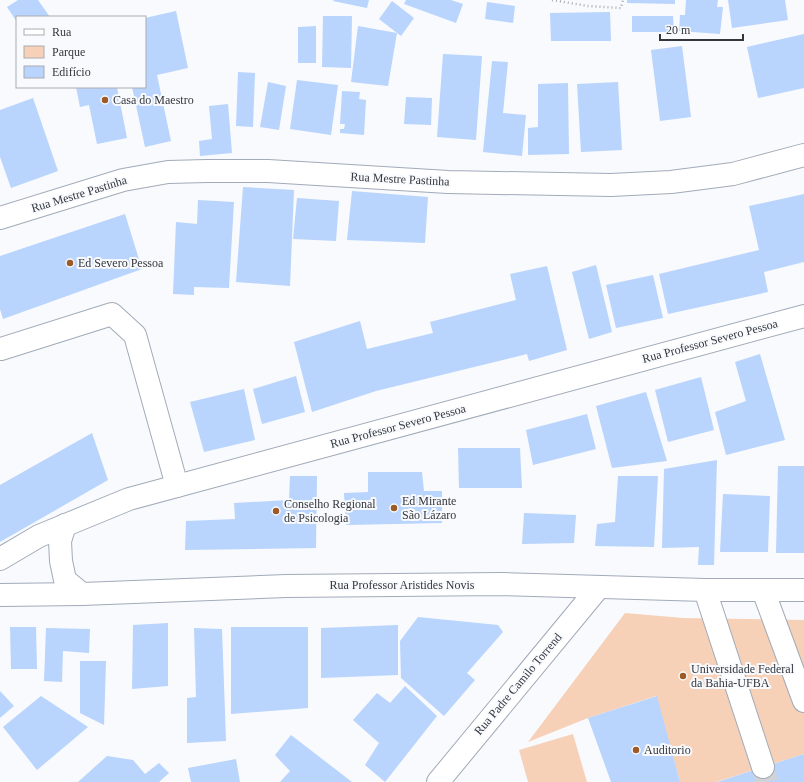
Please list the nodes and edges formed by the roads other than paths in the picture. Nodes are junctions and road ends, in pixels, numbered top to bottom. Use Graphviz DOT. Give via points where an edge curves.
graph roads {
  1 [pos="804,155"];
  2 [pos="0,218"];
  3 [pos="804,316"];
  4 [pos="1,349"];
  5 [pos="177,486"];
  6 [pos="65,525"];
  7 [pos="0,559"];
  8 [pos="599,587"];
  9 [pos="705,590"];
  10 [pos="763,590"];
  11 [pos="804,590"];
  12 [pos="82,594"];
  13 [pos="0,595"];
  14 [pos="804,701"];
  15 [pos="763,767"];
  16 [pos="438,782"];
  1 -- 2 [label="street, Rua Mestre Pastinha" via="733,174 671,182 611,185 448,182 268,171 168,172 123,180"];
  3 -- 5 [label="street, Rua Professor Severo Pessoa"];
  4 -- 5 [label="street" via="112,314 134,334"];
  5 -- 6 [label="street, Rua Professor Severo Pessoa" via="129,499"];
  6 -- 7 [label="street, Rua Professor Severo Pessoa" via="39,536"];
  6 -- 12 [label="street" via="60,541 65,580"];
  8 -- 9 [label="street, Rua Professor Aristides Novis"];
  8 -- 12 [label="street, Rua Professor Aristides Novis" via="502,584 286,586"];
  8 -- 16 [label="street, Rua Padre Camilo Torrend"];
  9 -- 10 [label="street, Rua Professor Aristides Novis"];
  9 -- 15 [label="street"];
  10 -- 11 [label="street, Rua Professor Aristides Novis"];
  10 -- 14 [label="street"];
  12 -- 13 [label="street, Rua Professor Aristides Novis"];
}
